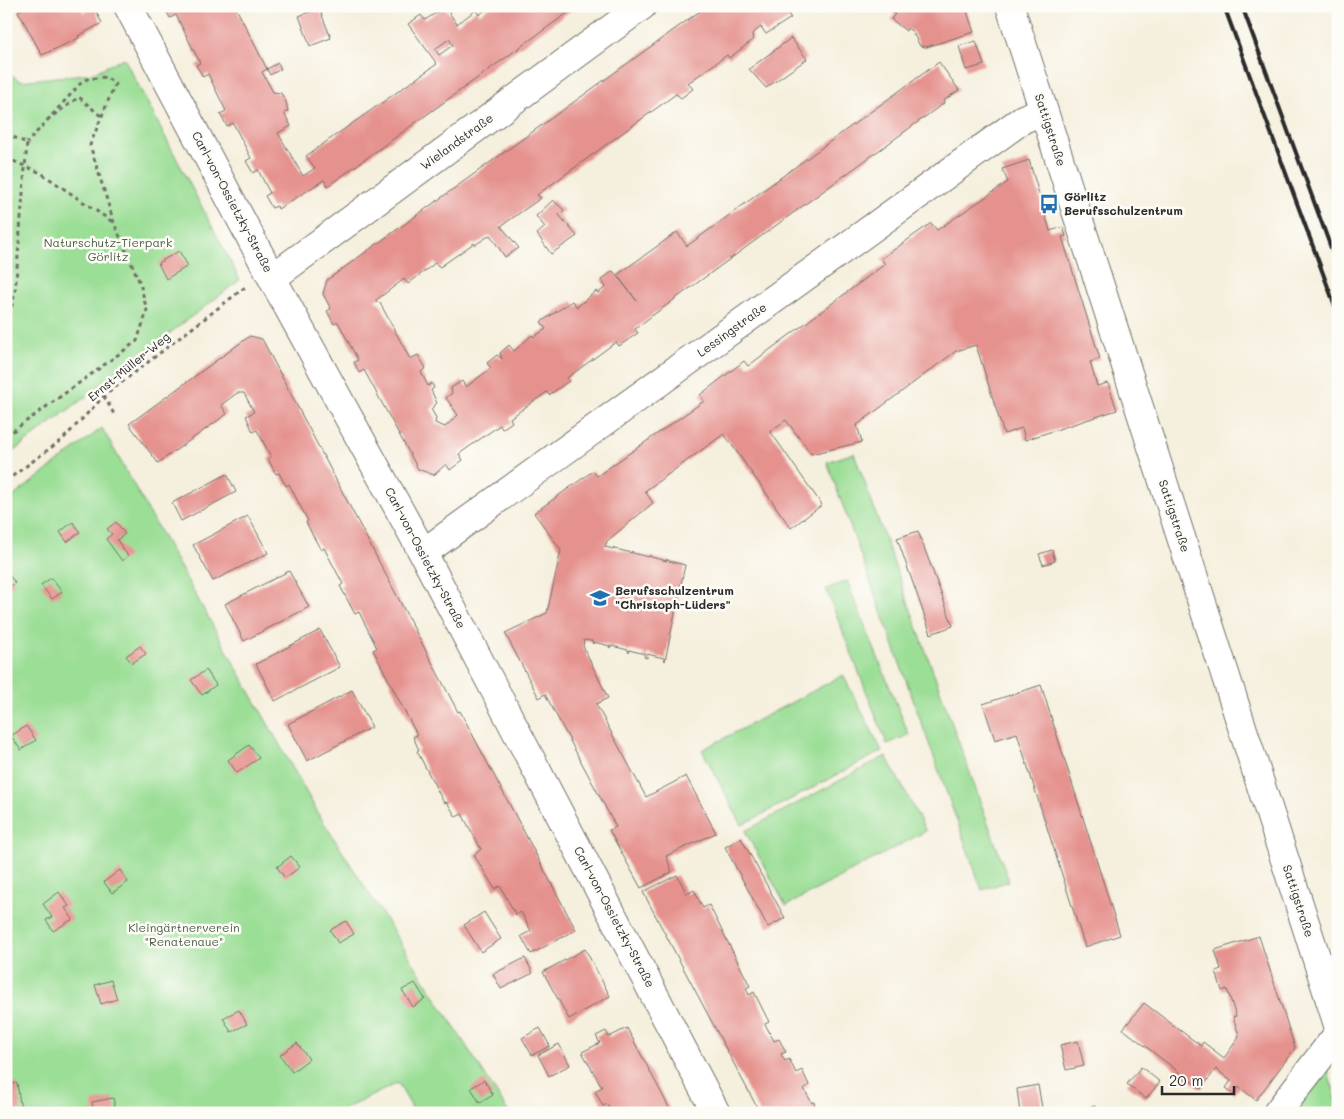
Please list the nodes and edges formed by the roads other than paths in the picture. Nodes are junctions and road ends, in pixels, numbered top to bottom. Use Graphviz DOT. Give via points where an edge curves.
graph roads {
  1 [pos="128,6"];
  2 [pos="642,6"];
  3 [pos="1010,6"];
  4 [pos="1043,111"];
  5 [pos="272,278"];
  6 [pos="422,553"];
  7 [pos="1338,1025"];
  8 [pos="1338,1034"];
  9 [pos="716,1113"];
  10 [pos="1277,1113"];
  1 -- 5 [label="street, Carl-von-Ossietzky-Straße"];
  2 -- 5 [label="street, Wielandstraße"];
  3 -- 4 [label="street, Sattigstraße"];
  4 -- 6 [label="street, Lessingstraße" via="1023,119"];
  4 -- 7 [label="street, Sattigstraße"];
  5 -- 6 [label="street, Carl-von-Ossietzky-Straße"];
  6 -- 9 [label="street, Carl-von-Ossietzky-Straße"];
  8 -- 10 [label="street"];
}
